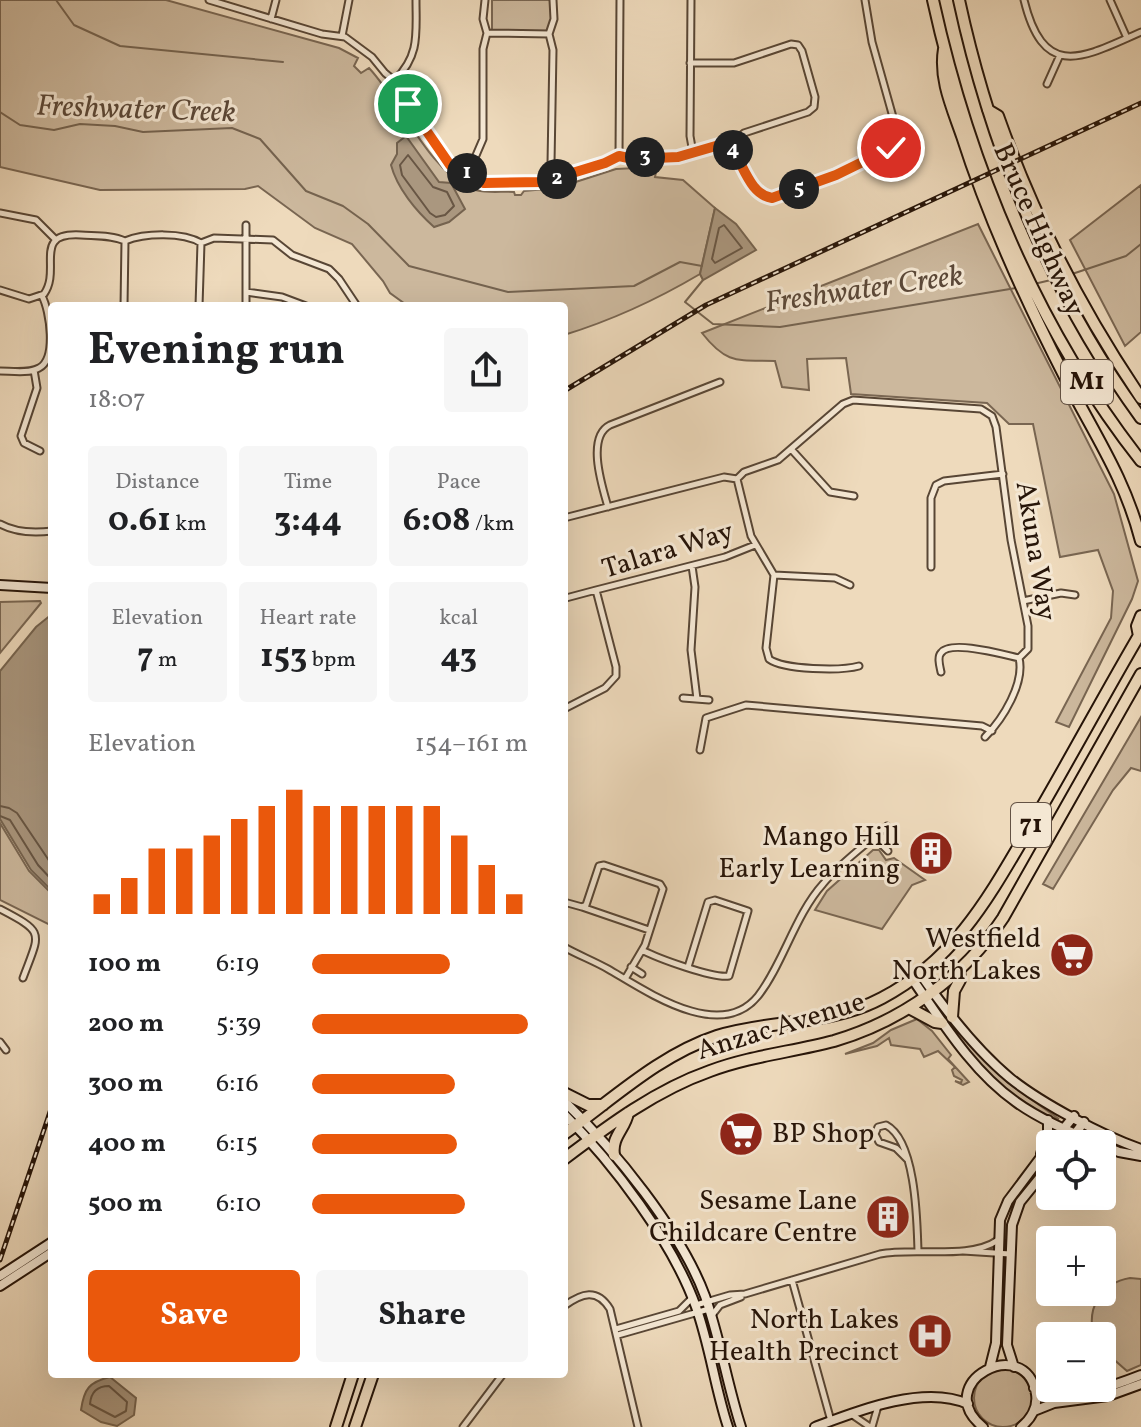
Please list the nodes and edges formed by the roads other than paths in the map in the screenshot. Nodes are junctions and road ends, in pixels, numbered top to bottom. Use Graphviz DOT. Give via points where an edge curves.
graph roads {
  1 [pos="209,0"];
  2 [pos="276,0"];
  3 [pos="349,0"];
  4 [pos="416,0"];
  5 [pos="485,0"];
  6 [pos="553,0"];
  7 [pos="620,0"];
  8 [pos="691,0"];
  9 [pos="865,0"];
  10 [pos="933,0"];
  11 [pos="959,0"];
  12 [pos="1024,0"];
  13 [pos="1110,0"];
  14 [pos="271,19"];
  15 [pos="1141,32"];
  16 [pos="487,33"];
  17 [pos="549,34"];
  18 [pos="342,36"];
  19 [pos="1127,38"];
  20 [pos="1060,55"];
  21 [pos="690,63"];
  22 [pos="395,80"];
  23 [pos="1047,84"];
  24 [pos="729,145"];
  25 [pos="693,153"];
  26 [pos="619,156"];
  27 [pos="468,174"];
  28 [pos="554,180"];
  29 [pos="0,213"];
  30 [pos="246,225"];
  31 [pos="246,238"];
  32 [pos="56,240"];
  33 [pos="125,241"];
  34 [pos="201,243"];
  35 [pos="0,290"];
  36 [pos="1070,290"];
  37 [pos="246,292"];
  38 [pos="42,296"];
  39 [pos="1034,300"];
  40 [pos="124,302"];
  41 [pos="199,302"];
  42 [pos="246,302"];
  43 [pos="294,302"];
  44 [pos="354,302"];
  45 [pos="48,311"];
  46 [pos="48,357"];
  47 [pos="34,370"];
  48 [pos="1122,370"];
  49 [pos="0,371"];
  50 [pos="720,382"];
  51 [pos="1141,382"];
  52 [pos="1141,398"];
  53 [pos="1141,418"];
  54 [pos="791,449"];
  55 [pos="40,451"];
  56 [pos="1141,461"];
  57 [pos="1003,474"];
  58 [pos="737,479"];
  59 [pos="854,496"];
  60 [pos="608,507"];
  61 [pos="568,517"];
  62 [pos="0,524"];
  63 [pos="48,532"];
  64 [pos="1141,541"];
  65 [pos="755,545"];
  66 [pos="692,566"];
  67 [pos="931,567"];
  68 [pos="774,575"];
  69 [pos="850,585"];
  70 [pos="0,588"];
  71 [pos="48,590"];
  72 [pos="596,590"];
  73 [pos="1075,595"];
  74 [pos="568,597"];
  75 [pos="1023,601"];
  76 [pos="1141,616"];
  77 [pos="1140,634"];
  78 [pos="1019,658"];
  79 [pos="859,666"];
  80 [pos="941,672"];
  81 [pos="1141,674"];
  82 [pos="683,698"];
  83 [pos="697,699"];
  84 [pos="709,700"];
  85 [pos="568,707"];
  86 [pos="992,731"];
  87 [pos="985,737"];
  88 [pos="700,750"];
  89 [pos="887,826"];
  90 [pos="874,837"];
  91 [pos="888,851"];
  92 [pos="1001,878"];
  93 [pos="1019,889"];
  94 [pos="568,903"];
  95 [pos="582,907"];
  96 [pos="0,909"];
  97 [pos="649,930"];
  98 [pos="568,949"];
  99 [pos="642,950"];
  100 [pos="631,967"];
  101 [pos="688,967"];
  102 [pos="959,970"];
  103 [pos="642,974"];
  104 [pos="917,977"];
  105 [pos="23,978"];
  106 [pos="625,979"];
  107 [pos="929,994"];
  108 [pos="909,1008"];
  109 [pos="947,1020"];
  110 [pos="0,1042"];
  111 [pos="6,1050"];
  112 [pos="568,1095"];
  113 [pos="603,1105"];
  114 [pos="568,1106"];
  115 [pos="628,1113"];
  116 [pos="568,1116"];
  117 [pos="1074,1116"];
  118 [pos="1048,1120"];
  119 [pos="1084,1122"];
  120 [pos="580,1123"];
  121 [pos="1064,1128"];
  122 [pos="1048,1130"];
  123 [pos="1068,1130"];
  124 [pos="1077,1130"];
  125 [pos="568,1131"];
  126 [pos="594,1137"];
  127 [pos="1141,1149"];
  128 [pos="1116,1151"];
  129 [pos="614,1155"];
  130 [pos="568,1156"];
  131 [pos="1141,1156"];
  132 [pos="907,1159"];
  133 [pos="1036,1162"];
  134 [pos="1036,1184"];
  135 [pos="998,1240"];
  136 [pos="48,1245"];
  137 [pos="961,1250"];
  138 [pos="918,1251"];
  139 [pos="998,1254"];
  140 [pos="1010,1254"];
  141 [pos="48,1255"];
  142 [pos="0,1276"];
  143 [pos="792,1280"];
  144 [pos="0,1286"];
  145 [pos="745,1294"];
  146 [pos="568,1304"];
  147 [pos="695,1305"];
  148 [pos="709,1309"];
  149 [pos="617,1332"];
  150 [pos="990,1367"];
  151 [pos="1014,1367"];
  152 [pos="1141,1375"];
  153 [pos="352,1378"];
  154 [pos="372,1378"];
  155 [pos="500,1378"];
  156 [pos="1141,1384"];
  157 [pos="1034,1388"];
  158 [pos="969,1390"];
  159 [pos="951,1398"];
  160 [pos="968,1404"];
  161 [pos="878,1405"];
  162 [pos="1034,1411"];
  163 [pos="851,1414"];
  164 [pos="831,1421"];
  165 [pos="336,1427"];
  166 [pos="355,1427"];
  167 [pos="463,1427"];
  168 [pos="638,1427"];
  169 [pos="728,1427"];
  170 [pos="741,1427"];
  171 [pos="815,1427"];
  172 [pos="871,1427"];
  173 [pos="983,1427"];
  174 [pos="1021,1427"];
  1 -- 14 [label="street"];
  2 -- 14 [label="street"];
  3 -- 18 [label="street"];
  4 -- 22 [label="street" via="414,53"];
  5 -- 16 [label="street"];
  6 -- 17 [label="street"];
  7 -- 26 [label="street"];
  8 -- 21 [label="street"];
  9 -- 24 [label="street" via="896,144 836,175 772,198 761,194 742,171"];
  10 -- 39 [label="highway, Bruce Highway" via="976,154"];
  11 -- 36 [label="highway, Bruce Highway" via="1004,157"];
  12 -- 20 [label="street" via="1037,35"];
  13 -- 19 [label="street"];
  14 -- 18 [label="street"];
  15 -- 19 [label="street"];
  16 -- 17 [label="street"];
  16 -- 27 [label="street" via="483,139"];
  17 -- 28 [label="street"];
  18 -- 22 [label="street"];
  19 -- 20 [label="street" via="1090,55"];
  20 -- 23 [label="street"];
  21 -- 24 [label="street" via="734,63 791,44 802,51 814,107 742,134"];
  21 -- 25 [label="street"];
  22 -- 27 [label="street" via="401,97 450,165"];
  24 -- 25 [label="street"];
  25 -- 26 [label="street"];
  26 -- 28 [label="street"];
  27 -- 28 [label="street" via="487,183"];
  29 -- 32 [label="street" via="36,220"];
  30 -- 31 [label="street"];
  31 -- 34 [label="street"];
  31 -- 37 [label="street"];
  31 -- 44 [label="street" via="273,240 292,255 329,269"];
  32 -- 33 [label="street" via="68,234"];
  32 -- 38 [label="street" via="50,249 49,285"];
  33 -- 34 [label="street" via="189,237"];
  33 -- 40 [label="street"];
  34 -- 41 [label="street"];
  35 -- 38 [label="street" via="29,299"];
  36 -- 48 [label="highway"];
  36 -- 53 [label="highway, Bruce Highway / M1" via="1096,349"];
  37 -- 42 [label="street"];
  37 -- 43 [label="street"];
  38 -- 45 [label="street"];
  39 -- 56 [label="highway, Bruce Highway / M1"];
  39 -- 64 [label="highway" via="1067,381 1114,466"];
  46 -- 47 [label="street"];
  47 -- 49 [label="street"];
  47 -- 55 [label="street" via="37,388 21,436"];
  48 -- 51 [label="highway"];
  48 -- 52 [label="highway"];
  50 -- 60 [label="street" via="600,432 599,471"];
  54 -- 57 [label="street, Akuna Way" via="853,400 974,408 992,416"];
  54 -- 58 [label="street"];
  54 -- 59 [label="street" via="830,492"];
  57 -- 67 [label="street" via="936,485 931,498"];
  57 -- 75 [label="street, Akuna Way"];
  58 -- 60 [label="street" via="724,477"];
  58 -- 65 [label="street"];
  60 -- 61 [label="street"];
  62 -- 63 [label="street"];
  65 -- 66 [label="street, Talara Way"];
  65 -- 68 [label="street"];
  66 -- 72 [label="street, Talara Way"];
  66 -- 83 [label="street" via="691,650"];
  68 -- 69 [label="street" via="835,578"];
  68 -- 79 [label="street" via="769,659 843,670"];
  70 -- 71 [label="main road"];
  72 -- 74 [label="street"];
  72 -- 85 [label="street, Talara Way" via="616,676 605,688"];
  73 -- 75 [label="street"];
  75 -- 78 [label="street, Akuna Way" via="1029,644"];
  76 -- 77 [label="highway"];
  77 -- 92 [label="highway, Anzac Avenue / 71"];
  78 -- 80 [label="street" via="950,648 940,653"];
  78 -- 86 [label="street, Akuna Way" via="1021,670"];
  81 -- 93 [label="highway, Anzac Avenue / 71"];
  82 -- 83 [label="street"];
  83 -- 84 [label="street"];
  86 -- 87 [label="street, Akuna Way"];
  86 -- 88 [label="street" via="746,705 706,718"];
  89 -- 90 [label="street"];
  90 -- 91 [label="street"];
  90 -- 106 [label="street" via="823,883 759,995 739,1010 693,1013"];
  92 -- 93 [label="highway"];
  92 -- 104 [label="highway, Anzac Avenue / 71" via="956,942"];
  93 -- 102 [label="highway, Anzac Avenue / 71" via="993,933"];
  94 -- 95 [label="street"];
  95 -- 97 [label="street"];
  95 -- 97 [label="street" via="599,866 646,879 663,889"];
  96 -- 105 [label="street" via="29,924 36,934"];
  97 -- 99 [label="street"];
  98 -- 106 [label="street"];
  99 -- 100 [label="street"];
  99 -- 101 [label="street"];
  100 -- 103 [label="street"];
  100 -- 106 [label="street"];
  101 -- 101 [label="street" via="729,976 748,911 708,902"];
  102 -- 107 [label="highway, Anzac Avenue / 71"];
  102 -- 109 [label="highway"];
  104 -- 107 [label="main road"];
  104 -- 113 [label="highway, Anzac Avenue / 71" via="841,1014 697,1043"];
  107 -- 108 [label="highway, Anzac Avenue / 71"];
  107 -- 109 [label="main road"];
  108 -- 109 [label="highway" via="935,1022"];
  108 -- 115 [label="highway, Anzac Avenue / 71" via="854,1034 708,1072"];
  109 -- 117 [label="main road" via="1010,1077"];
  109 -- 118 [label="main road" via="963,1050 998,1087"];
  110 -- 111 [label="street"];
  112 -- 113 [label="highway" via="588,1105"];
  113 -- 120 [label="highway, Anzac Avenue / 71"];
  114 -- 120 [label="main road"];
  115 -- 126 [label="highway, Anzac Avenue / 71"];
  115 -- 129 [label="highway" via="614,1141"];
  116 -- 120 [label="main road"];
  117 -- 119 [label="main road"];
  117 -- 121 [label="main road"];
  118 -- 121 [label="main road"];
  118 -- 122 [label="main road"];
  119 -- 124 [label="main road"];
  119 -- 127 [label="main road"];
  120 -- 125 [label="highway, Anzac Avenue / 71"];
  120 -- 126 [label="main road"];
  121 -- 123 [label="main road"];
  126 -- 129 [label="main road"];
  126 -- 130 [label="highway, Anzac Avenue / 71"];
  126 -- 147 [label="main road" via="668,1250"];
  128 -- 131 [label="main road"];
  129 -- 148 [label="main road" via="680,1245"];
  132 -- 132 [label="street" via="877,1140 878,1127 893,1129"];
  132 -- 138 [label="street"];
  133 -- 135 [label="main road" via="1005,1206"];
  134 -- 140 [label="main road" via="1017,1209"];
  135 -- 137 [label="street"];
  135 -- 139 [label="main road"];
  136 -- 142 [label="main road"];
  137 -- 138 [label="street"];
  137 -- 139 [label="street"];
  138 -- 143 [label="street" via="880,1254"];
  139 -- 140 [label="street"];
  139 -- 150 [label="main road" via="996,1343"];
  140 -- 151 [label="main road" via="1007,1345"];
  141 -- 144 [label="main road"];
  143 -- 145 [label="street"];
  143 -- 164 [label="street"];
  145 -- 148 [label="street"];
  145 -- 148 [label="street"];
  146 -- 149 [label="street" via="586,1294 598,1296 610,1309"];
  147 -- 148 [label="street"];
  147 -- 149 [label="street"];
  147 -- 149 [label="street"];
  147 -- 169 [label="main road"];
  148 -- 170 [label="main road"];
  149 -- 168 [label="street"];
  150 -- 151 [label="main road"];
  150 -- 158 [label="main road"];
  151 -- 157 [label="main road"];
  152 -- 157 [label="main road" via="1065,1395"];
  153 -- 165 [label="highway"];
  154 -- 166 [label="highway"];
  155 -- 167 [label="street"];
  156 -- 162 [label="main road"];
  157 -- 162 [label="main road"];
  158 -- 159 [label="main road"];
  158 -- 160 [label="main road"];
  159 -- 160 [label="main road"];
  159 -- 161 [label="main road"];
  160 -- 173 [label="main road"];
  161 -- 163 [label="main road"];
  161 -- 172 [label="street"];
  162 -- 174 [label="main road"];
  163 -- 164 [label="main road"];
  163 -- 172 [label="street"];
  164 -- 171 [label="main road"];
}
